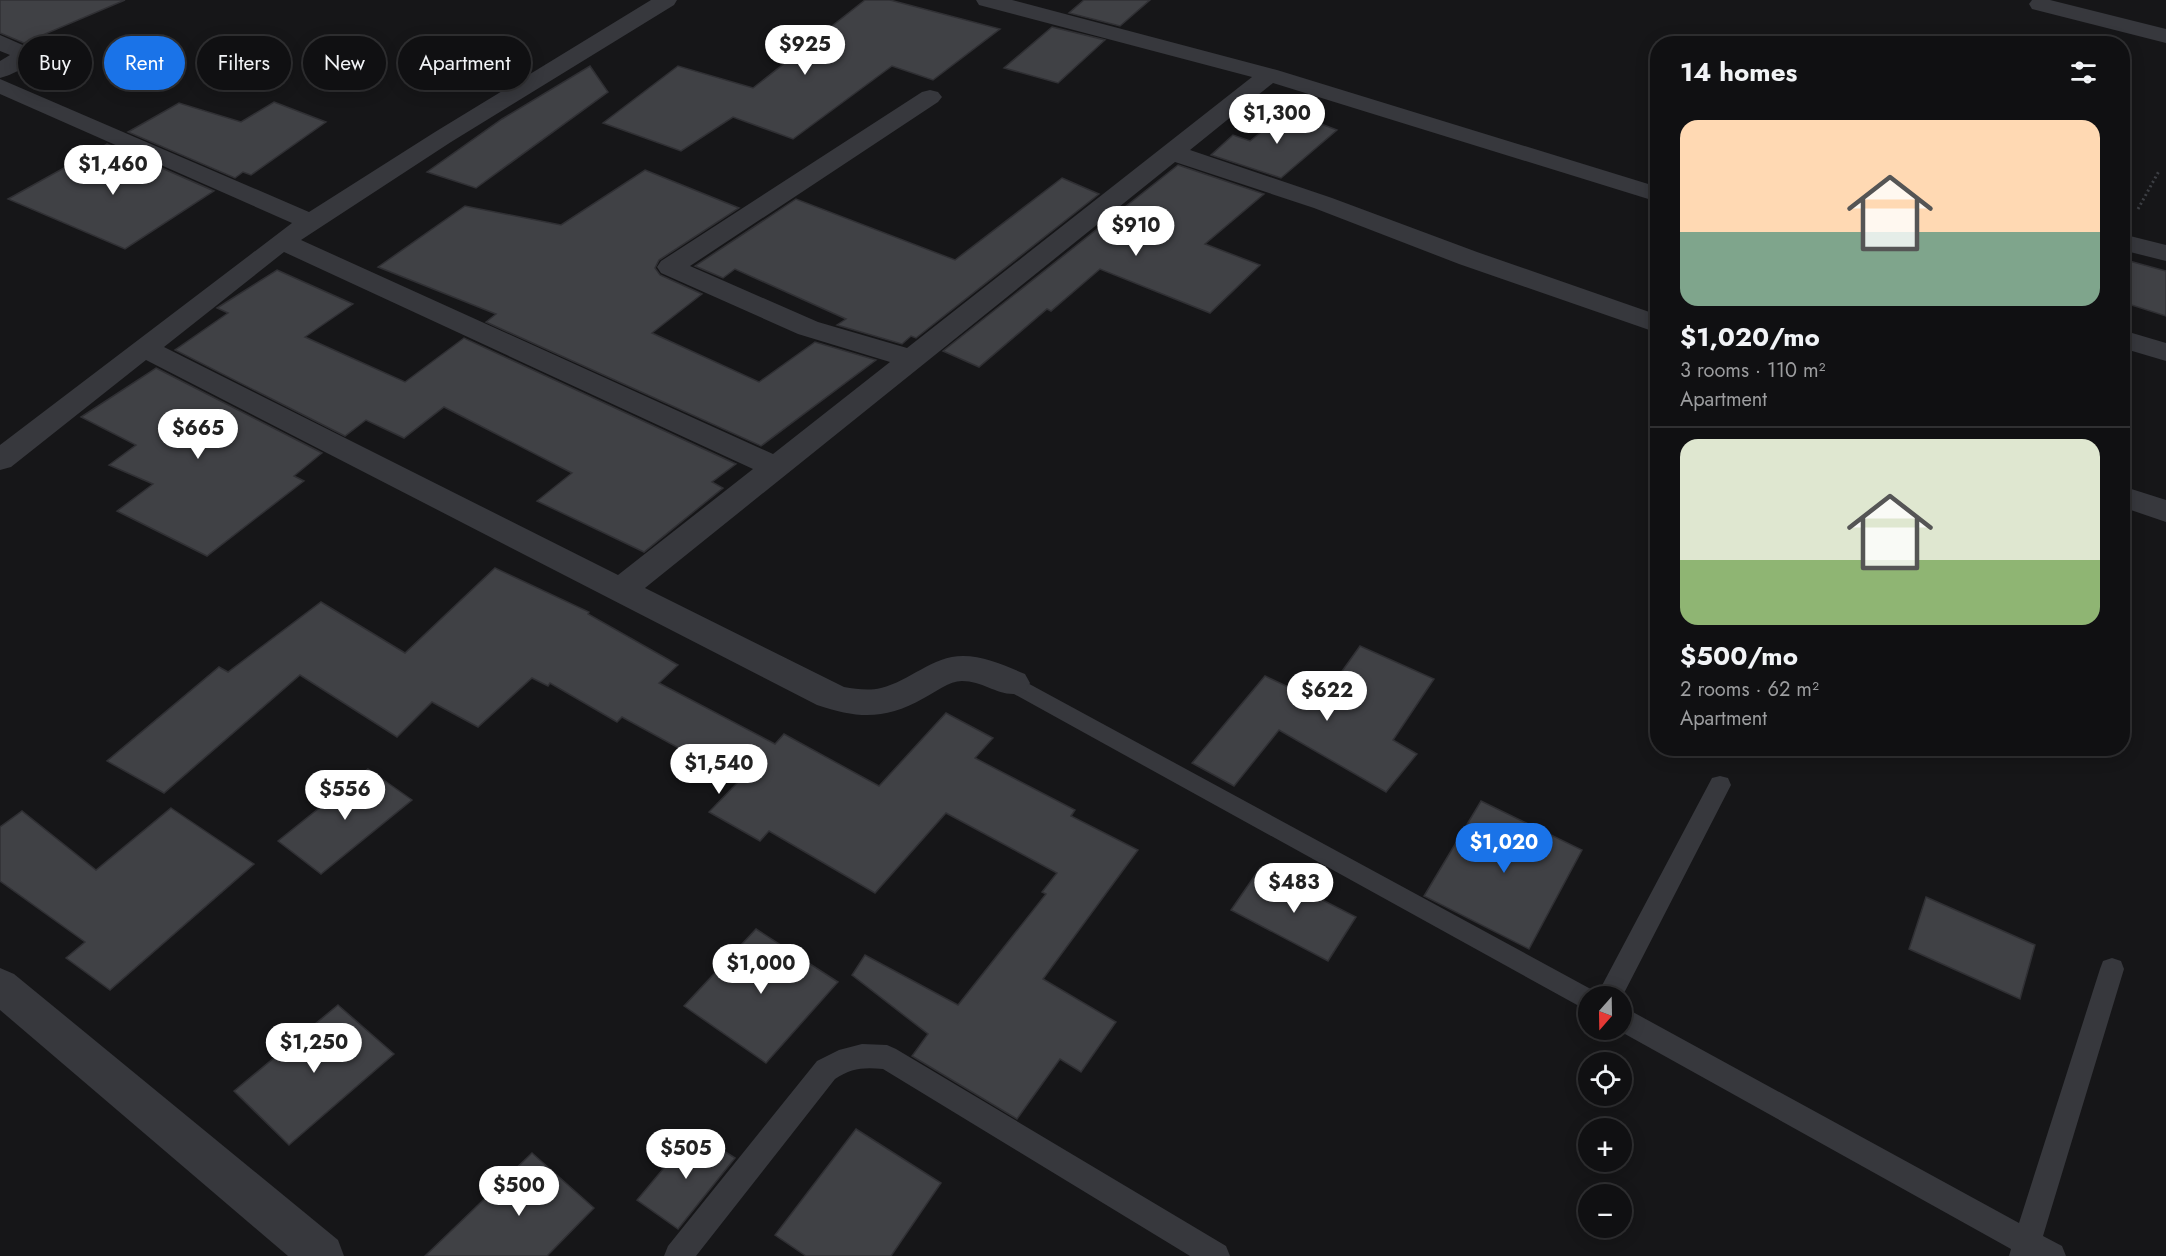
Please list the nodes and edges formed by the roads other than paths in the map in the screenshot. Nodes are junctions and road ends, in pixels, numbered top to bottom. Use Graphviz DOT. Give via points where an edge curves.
graph roads {
  1 [pos="666,0"];
  2 [pos="987,0"];
  3 [pos="2040,4"];
  4 [pos="2166,36"];
  5 [pos="0,42"];
  6 [pos="0,70"];
  7 [pos="1269,75"];
  8 [pos="0,86"];
  9 [pos="930,97"];
  10 [pos="1172,152"];
  11 [pos="1650,193"];
  12 [pos="310,222"];
  13 [pos="282,241"];
  14 [pos="2130,244"];
  15 [pos="2166,254"];
  16 [pos="1650,322"];
  17 [pos="2130,341"];
  18 [pos="144,348"];
  19 [pos="2166,352"];
  20 [pos="912,359"];
  21 [pos="0,460"];
  22 [pos="776,467"];
  23 [pos="2130,499"];
  24 [pos="2166,512"];
  25 [pos="621,590"];
  26 [pos="1013,683"];
  27 [pos="1720,786"];
  28 [pos="2112,969"];
  29 [pos="0,986"];
  30 [pos="1614,986"];
  31 [pos="1578,994"];
  32 [pos="1632,1025"];
  33 [pos="2025,1249"];
  34 [pos="322,1256"];
  35 [pos="678,1256"];
  36 [pos="1216,1256"];
  37 [pos="2052,1256"];
  1 -- 12 [label="street"];
  2 -- 7 [label="street"];
  3 -- 4 [label="street"];
  5 -- 6 [label="street" via="26,55"];
  7 -- 10 [label="street"];
  7 -- 11 [label="street"];
  8 -- 12 [label="street"];
  9 -- 20 [label="street" via="670,267 808,328"];
  10 -- 16 [label="street"];
  10 -- 20 [label="street"];
  12 -- 13 [label="street"];
  13 -- 18 [label="street"];
  13 -- 22 [label="street"];
  14 -- 15 [label="street"];
  17 -- 19 [label="street"];
  18 -- 21 [label="street"];
  18 -- 25 [label="street"];
  20 -- 22 [label="street"];
  22 -- 25 [label="street"];
  23 -- 24 [label="street"];
  25 -- 26 [label="street" via="829,696 853,703 892,700 952,670 982,671"];
  26 -- 31 [label="lane"];
  27 -- 30 [label="lane"];
  28 -- 33 [label="lane"];
  29 -- 34 [label="street"];
  32 -- 33 [label="lane"];
  33 -- 37 [label="lane"];
  35 -- 36 [label="lane" via="826,1070 841,1059 861,1054 887,1057"];
}
